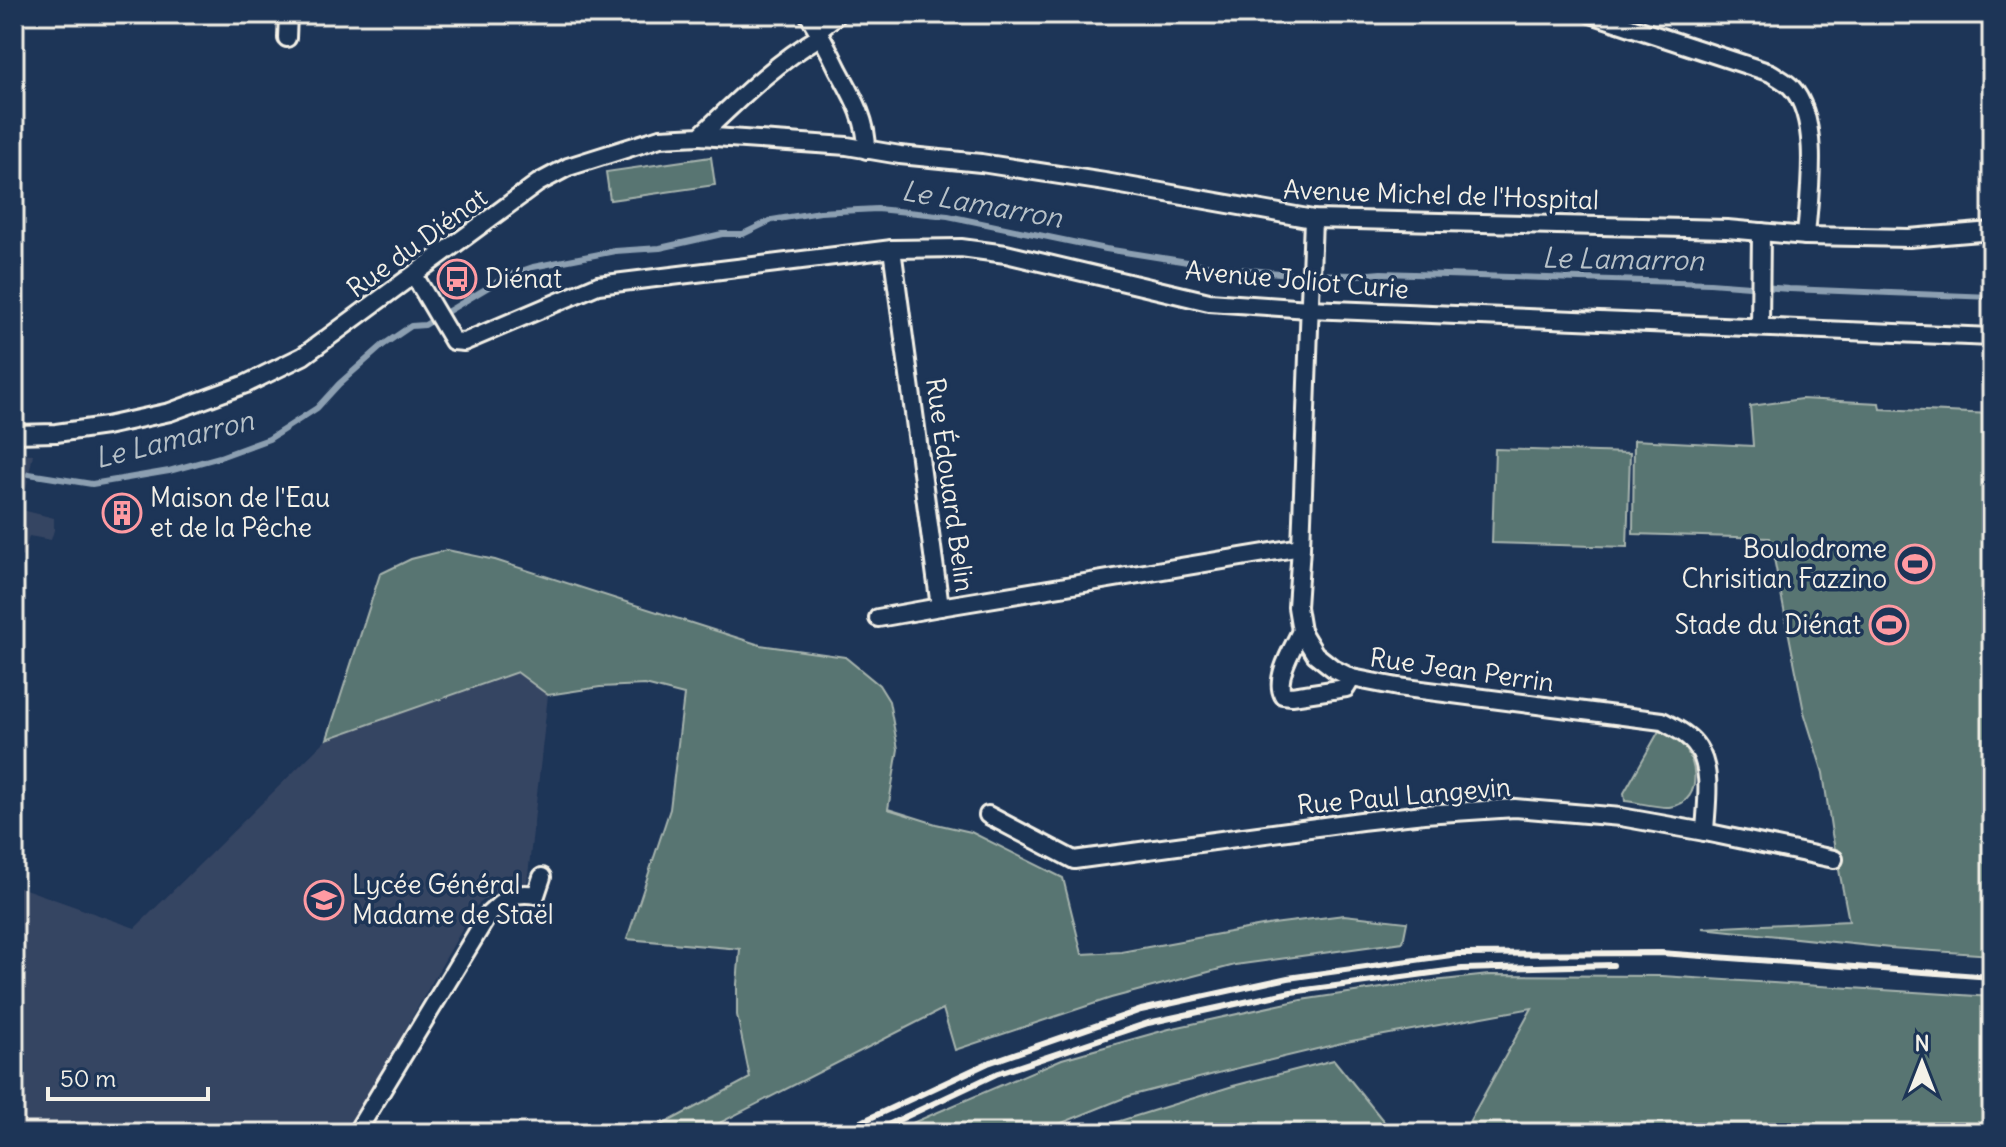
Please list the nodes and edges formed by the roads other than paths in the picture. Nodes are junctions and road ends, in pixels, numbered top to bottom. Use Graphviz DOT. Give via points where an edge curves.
graph roads {
  1 [pos="288,14"];
  2 [pos="808,14"];
  3 [pos="838,14"];
  4 [pos="1591,14"];
  5 [pos="820,33"];
  6 [pos="287,38"];
  7 [pos="700,136"];
  8 [pos="867,150"];
  9 [pos="1313,219"];
  10 [pos="1992,231"];
  11 [pos="1761,232"];
  12 [pos="1806,236"];
  13 [pos="892,249"];
  14 [pos="414,275"];
  15 [pos="1309,309"];
  16 [pos="1760,327"];
  17 [pos="1992,337"];
  18 [pos="14,434"];
  19 [pos="1301,547"];
  20 [pos="940,607"];
  21 [pos="878,618"];
  22 [pos="1301,631"];
  23 [pos="1352,678"];
  24 [pos="988,815"];
  25 [pos="1705,832"];
  26 [pos="1834,859"];
  27 [pos="542,877"];
  28 [pos="356,1133"];
  1 -- 6 [label="street"];
  2 -- 5 [label="street"];
  3 -- 5 [label="street"];
  4 -- 12 [label="street" via="1771,73 1792,87 1806,113 1811,147"];
  5 -- 7 [label="street" via="752,86"];
  5 -- 8 [label="street" via="862,116"];
  7 -- 8 [label="street, Avenue Michel de l'Hospital"];
  7 -- 14 [label="street, Rue du Diénat" via="660,138 568,167 538,183"];
  8 -- 9 [label="street, Avenue Michel de l'Hospital" via="1105,182"];
  9 -- 11 [label="street, Avenue Michel de l'Hospital"];
  9 -- 15 [label="street"];
  10 -- 12 [label="street, Avenue Michel de l'Hospital" via="1909,238"];
  11 -- 12 [label="street, Avenue Michel de l'Hospital"];
  11 -- 16 [label="street"];
  13 -- 14 [label="street, Avenue Joliot Curie" via="598,285 464,342 453,341 447,333"];
  13 -- 15 [label="street, Avenue Joliot Curie" via="961,248 1006,254 1209,302"];
  13 -- 20 [label="street, Rue Édouard Belin"];
  14 -- 18 [label="street, Rue du Diénat" via="303,356 213,398 106,426"];
  15 -- 16 [label="street, Avenue Joliot Curie"];
  15 -- 19 [label="street"];
  16 -- 17 [label="street, Avenue Joliot Curie"];
  19 -- 20 [label="street, Rue Édouard Belin"];
  19 -- 22 [label="street"];
  20 -- 21 [label="street"];
  22 -- 23 [label="street, Rue Jean Perrin" via="1315,654"];
  22 -- 23 [label="street" via="1280,679 1283,695 1346,688"];
  23 -- 25 [label="street, Rue Jean Perrin" via="1662,721 1698,748 1705,768"];
  24 -- 25 [label="street, Rue Paul Langevin" via="1074,860 1361,821 1515,808 1621,817"];
  25 -- 26 [label="street, Rue Paul Langevin"];
  27 -- 28 [label="street" via="536,895 508,897 488,915"];
}
